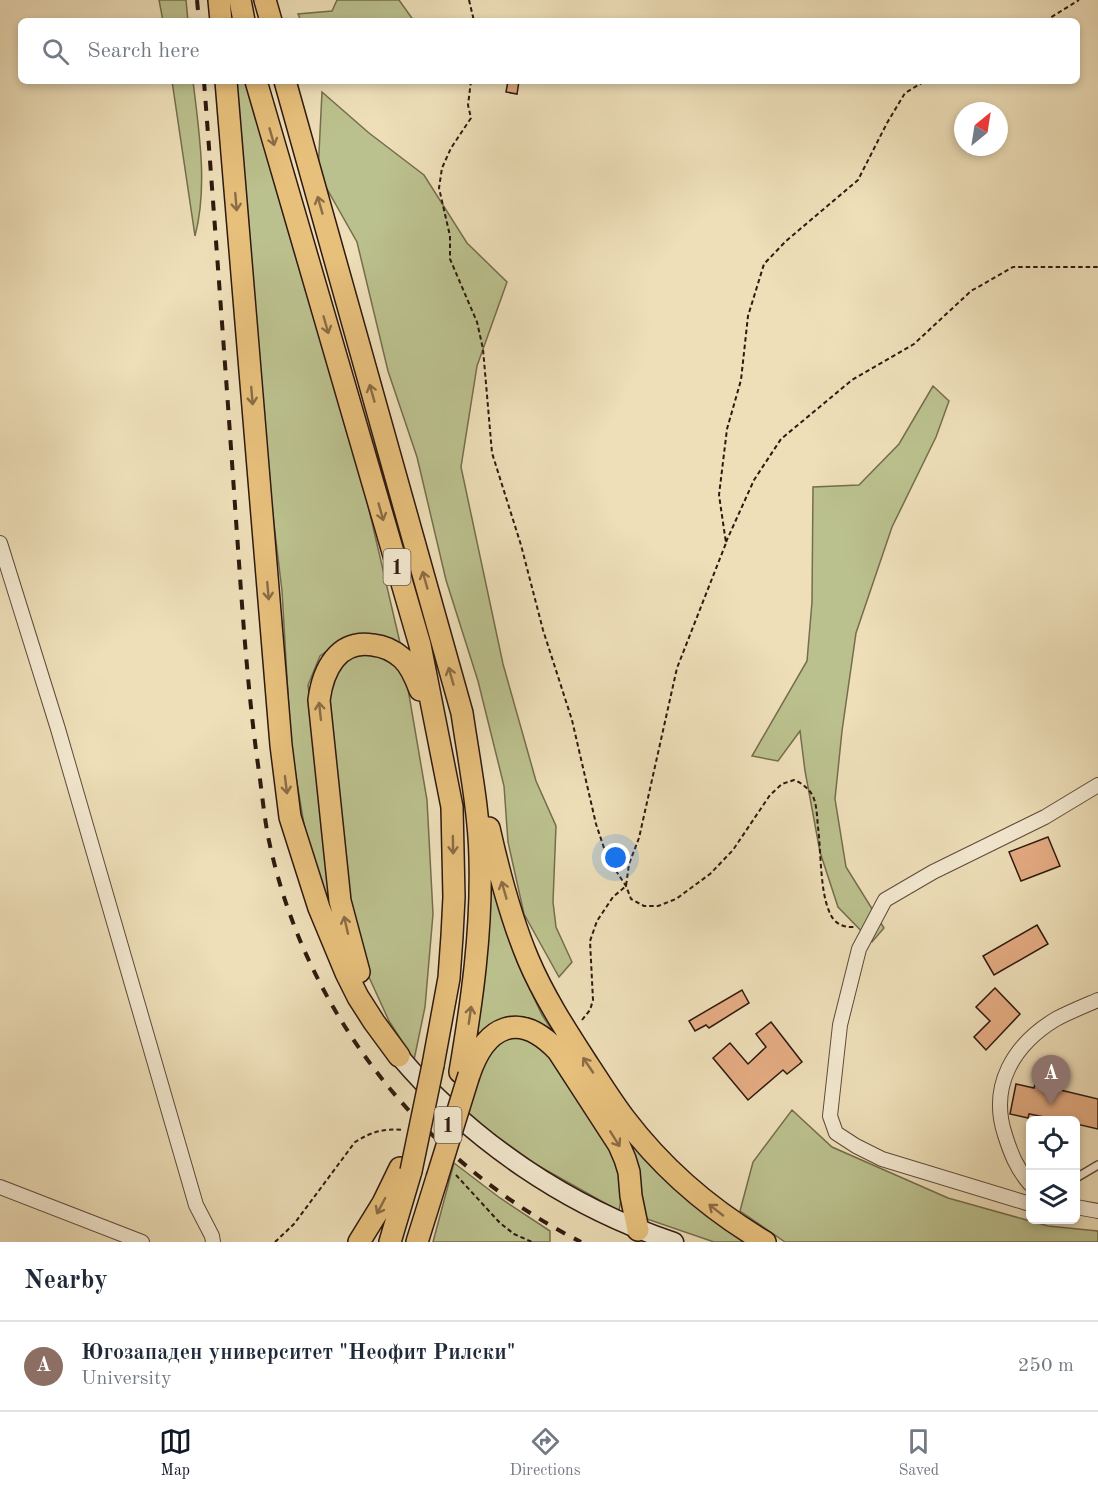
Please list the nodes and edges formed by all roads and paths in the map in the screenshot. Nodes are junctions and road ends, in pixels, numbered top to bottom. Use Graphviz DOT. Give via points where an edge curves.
graph roads {
  1 [pos="219,0"];
  2 [pos="240,0"];
  3 [pos="265,0"];
  4 [pos="468,0"];
  5 [pos="1079,0"];
  6 [pos="221,18"];
  7 [pos="243,18"];
  8 [pos="269,18"];
  9 [pos="473,18"];
  10 [pos="1050,18"];
  11 [pos="226,84"];
  12 [pos="257,84"];
  13 [pos="286,84"];
  14 [pos="471,84"];
  15 [pos="920,84"];
  16 [pos="1098,267"];
  17 [pos="0,543"];
  18 [pos="726,543"];
  19 [pos="462,713"];
  20 [pos="1098,785"];
  21 [pos="452,807"];
  22 [pos="626,886"];
  23 [pos="862,924"];
  24 [pos="1098,1000"];
  25 [pos="566,1032"];
  26 [pos="399,1056"];
  27 [pos="465,1074"];
  28 [pos="1098,1165"];
  29 [pos="406,1170"];
  30 [pos="1080,1176"];
  31 [pos="1026,1179"];
  32 [pos="0,1187"];
  33 [pos="1026,1203"];
  34 [pos="1080,1208"];
  35 [pos="1098,1211"];
  36 [pos="638,1230"];
  37 [pos="142,1242"];
  38 [pos="213,1242"];
  39 [pos="359,1242"];
  40 [pos="390,1242"];
  41 [pos="417,1242"];
  42 [pos="674,1242"];
  43 [pos="765,1242"];
  1 -- 6 [label="main road"];
  2 -- 7 [label="main road"];
  3 -- 8 [label="main road"];
  4 -- 9 [label="path"];
  5 -- 10 [label="path"];
  11 -- 26 [label="main road, one-way" via="290,817 319,908 346,973"];
  12 -- 21 [label="main road, 1, one-way" via="420,645"];
  19 -- 13 [label="main road, 1, one-way"];
  14 -- 22 [label="path" via="471,118 451,148 442,168 439,189 450,236 450,259 477,322 492,453 572,720 596,824 607,857"];
  15 -- 18 [label="path" via="905,93 858,180 764,264 748,316 741,380 727,429 719,495"];
  16 -- 18 [label="path" via="1013,267 971,291 914,344 852,380 781,439 754,480"];
  17 -- 38 [label="street" via="196,1204"];
  18 -- 22 [label="path" via="677,668"];
  25 -- 19 [label="main road, one-way" via="529,962 502,888"];
  27 -- 19 [label="main road, 1, one-way" via="477,966 480,856"];
  20 -- 33 [label="street" via="885,900 859,949 840,1025 830,1116 837,1133 882,1159"];
  26 -- 21 [label="main road, one-way" via="364,991 340,901 319,700 326,673 347,647 381,646 403,658 420,690"];
  21 -- 29 [label="main road, 1, one-way, bridge" via="454,897 447,987 433,1065"];
  22 -- 23 [label="path" via="631,899 638,904 658,906 676,899 723,862 770,795 794,780 814,797 829,912 844,927"];
  22 -- 25 [label="path" via="597,921 590,941 590,1010"];
  24 -- 31 [label="street" via="1039,1031 1014,1057 1006,1072 1000,1089 999,1118 1012,1157"];
  43 -- 25 [label="main road, one-way" via="721,1214 667,1167 625,1119"];
  26 -- 36 [label="main road" via="459,1118 517,1163 575,1200"];
  27 -- 36 [label="main road, one-way" via="483,1044 503,1030 527,1028 549,1041 619,1145 629,1172"];
  27 -- 41 [label="main road, 1, bridge"];
  28 -- 30 [label="lane"];
  29 -- 39 [label="main road, one-way"];
  29 -- 40 [label="main road, 1"];
  32 -- 37 [label="street"];
  34 -- 35 [label="street"];
  36 -- 42 [label="main road"];
}
